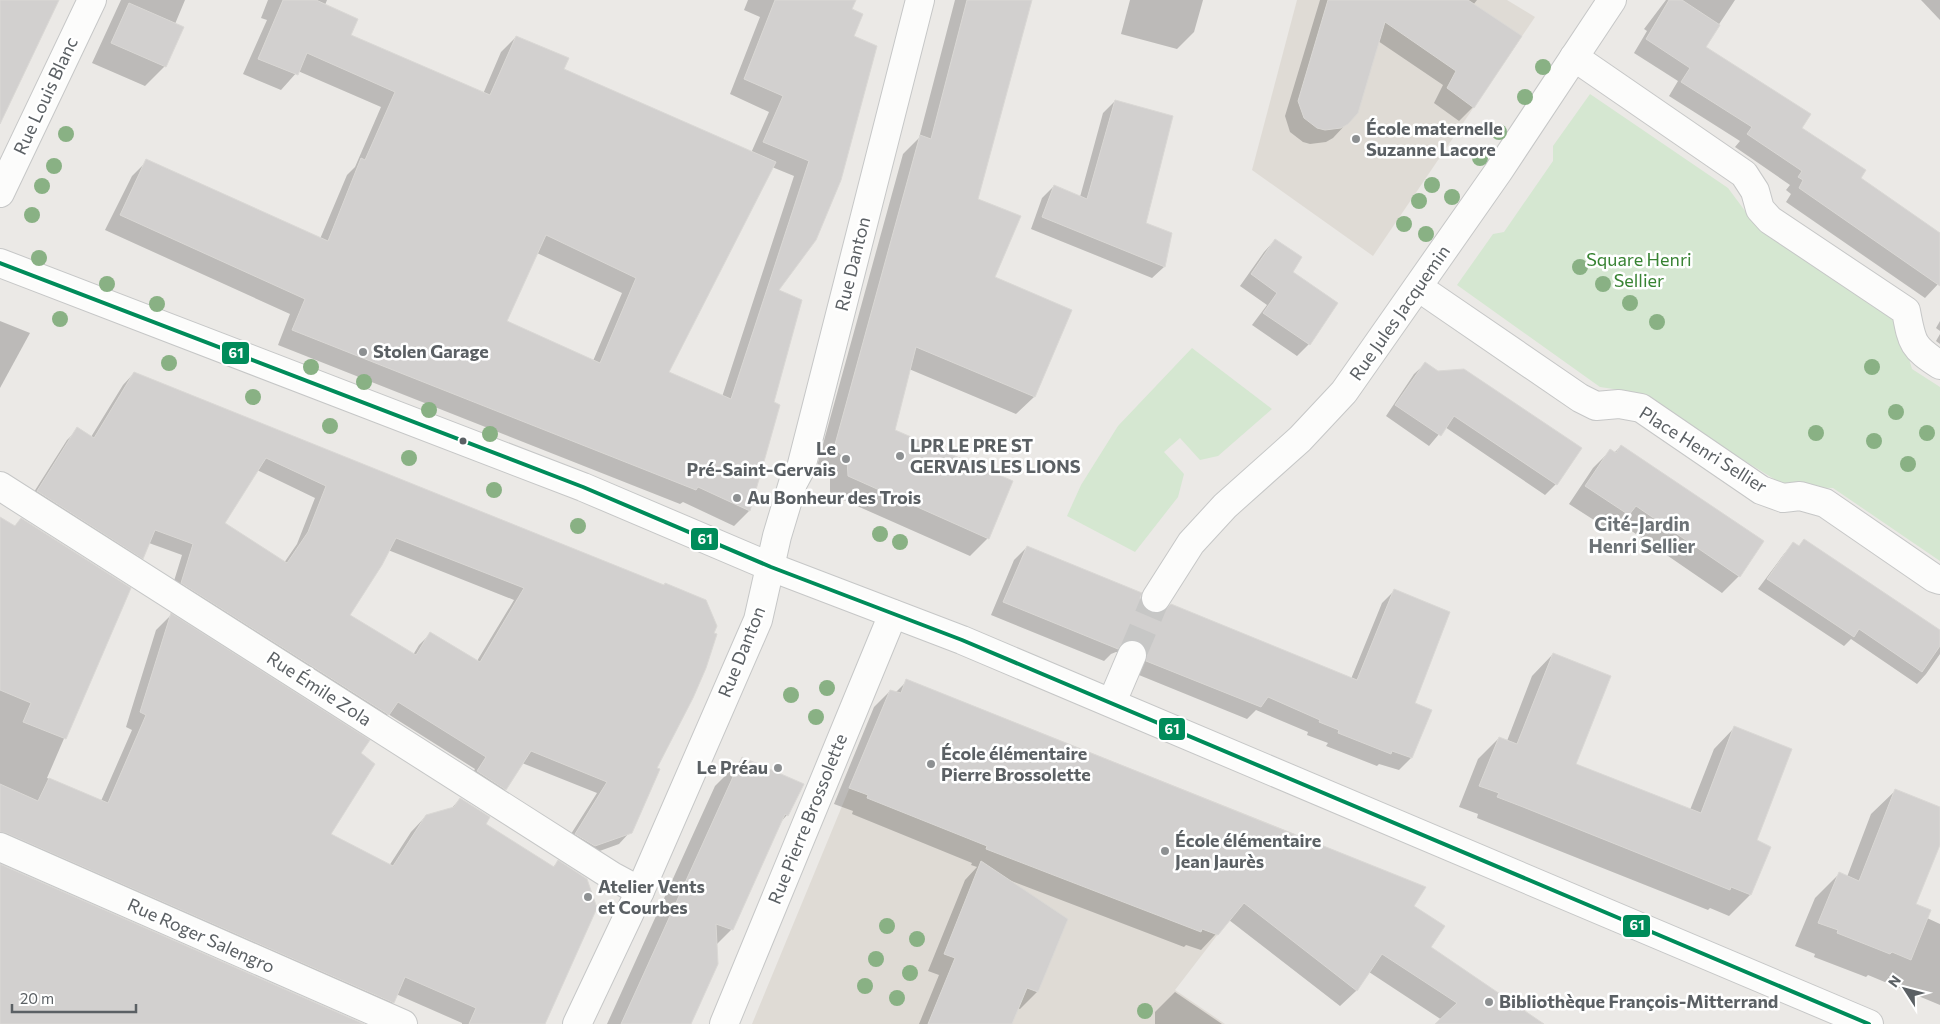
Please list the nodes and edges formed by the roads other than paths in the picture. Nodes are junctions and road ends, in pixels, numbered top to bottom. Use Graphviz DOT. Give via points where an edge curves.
graph roads {
  1 [pos="92,0"];
  2 [pos="920,0"];
  3 [pos="1612,0"];
  4 [pos="1574,57"];
  5 [pos="0,193"];
  6 [pos="0,263"];
  7 [pos="1418,288"];
  8 [pos="1940,365"];
  9 [pos="0,486"];
  10 [pos="771,567"];
  11 [pos="1940,580"];
  12 [pos="1156,598"];
  13 [pos="893,614"];
  14 [pos="1132,655"];
  15 [pos="1112,702"];
  16 [pos="0,847"];
  17 [pos="640,890"];
  18 [pos="1864,1023"];
  19 [pos="403,1024"];
  20 [pos="578,1024"];
  21 [pos="724,1024"];
  1 -- 5 [label="street, Rue Louis Blanc"];
  2 -- 10 [label="street, Rue Danton" via="801,468 793,483"];
  3 -- 4 [label="street, Rue Jules Jacquemin"];
  4 -- 7 [label="street, Rue Jules Jacquemin"];
  4 -- 8 [label="street" via="1744,174 1755,191 1760,208 1770,220 1906,311 1911,340 1924,355"];
  6 -- 10 [label="street" via="565,480"];
  7 -- 11 [label="street, Place Henri Sellier" via="1580,398 1596,406 1619,404 1641,408 1761,490 1783,498 1800,496 1825,503"];
  7 -- 12 [label="street, Rue Jules Jacquemin" via="1344,392 1300,439 1213,518 1191,543"];
  9 -- 17 [label="street, Rue Émile Zola" via="612,876"];
  10 -- 13 [label="street"];
  10 -- 17 [label="street, Rue Danton" via="758,620"];
  13 -- 15 [label="street"];
  13 -- 21 [label="street, Rue Pierre Brossolette"];
  14 -- 15 [label="street"];
  15 -- 18 [label="street"];
  16 -- 19 [label="street, Rue Roger Salengro"];
  17 -- 20 [label="street, Rue Danton"];
}
